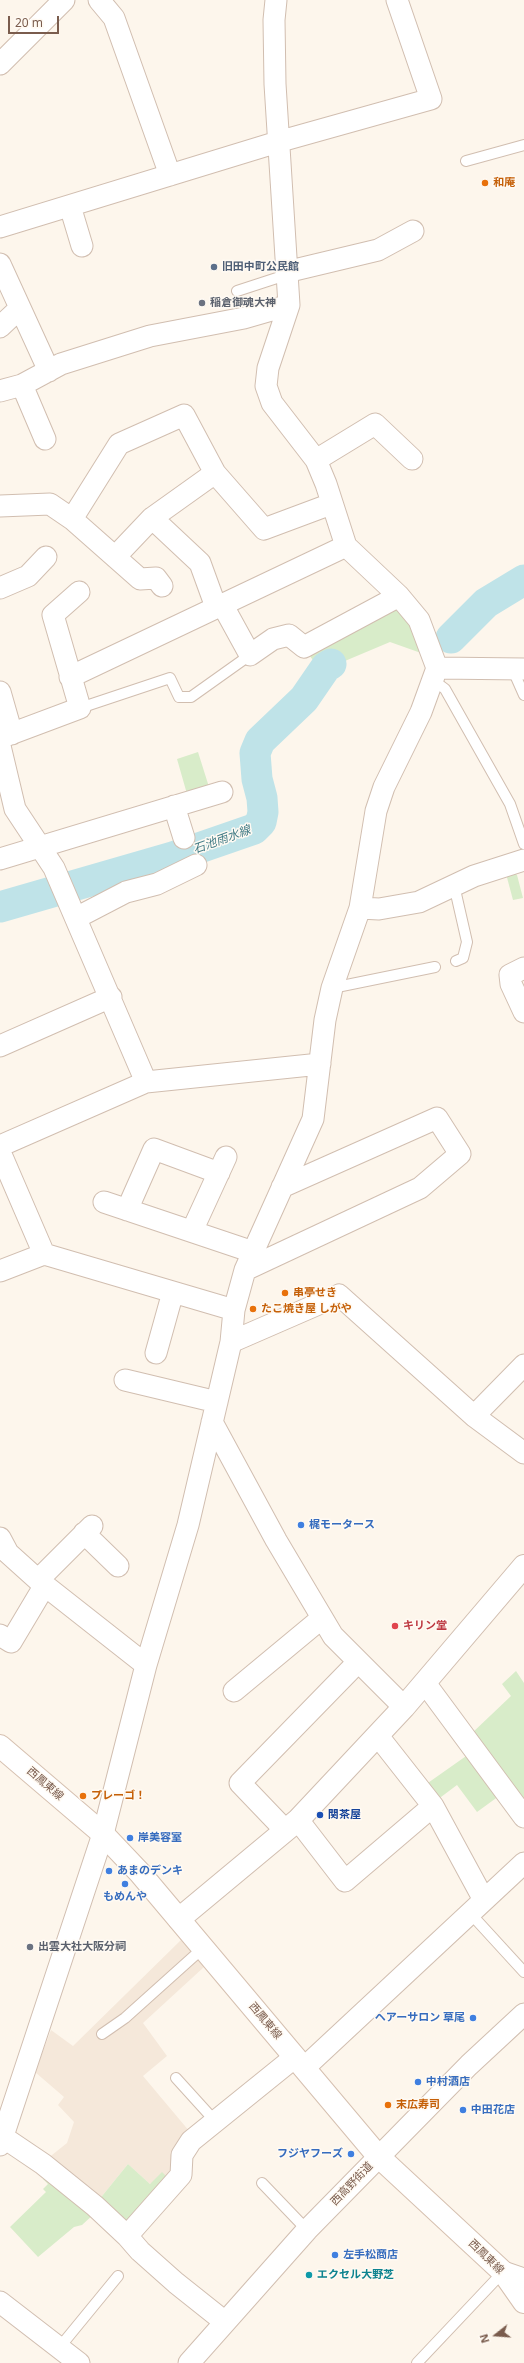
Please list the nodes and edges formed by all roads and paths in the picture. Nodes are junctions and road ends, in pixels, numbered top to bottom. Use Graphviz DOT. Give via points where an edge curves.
graph roads {
  1 [pos="64,0"];
  2 [pos="99,0"];
  3 [pos="276,0"];
  4 [pos="397,0"];
  5 [pos="0,64"];
  6 [pos="281,141"];
  7 [pos="524,145"];
  8 [pos="466,162"];
  9 [pos="170,175"];
  10 [pos="70,206"];
  11 [pos="0,227"];
  12 [pos="413,232"];
  13 [pos="82,246"];
  14 [pos="0,264"];
  15 [pos="286,274"];
  16 [pos="237,291"];
  17 [pos="289,305"];
  18 [pos="19,308"];
  19 [pos="0,327"];
  20 [pos="49,371"];
  21 [pos="22,385"];
  22 [pos="0,391"];
  23 [pos="45,439"];
  24 [pos="412,459"];
  25 [pos="316,460"];
  26 [pos="215,473"];
  27 [pos="331,504"];
  28 [pos="0,506"];
  29 [pos="152,518"];
  30 [pos="72,519"];
  31 [pos="346,546"];
  32 [pos="46,557"];
  33 [pos="115,557"];
  34 [pos="162,586"];
  35 [pos="0,588"];
  36 [pos="79,592"];
  37 [pos="399,596"];
  38 [pos="219,606"];
  39 [pos="250,655"];
  40 [pos="518,669"];
  41 [pos="435,674"];
  42 [pos="70,677"];
  43 [pos="0,692"];
  44 [pos="524,694"];
  45 [pos="80,708"];
  46 [pos="4,739"];
  47 [pos="222,792"];
  48 [pos="174,806"];
  49 [pos="184,838"];
  50 [pos="40,848"];
  51 [pos="0,859"];
  52 [pos="523,860"];
  53 [pos="196,865"];
  54 [pos="454,885"];
  55 [pos="360,908"];
  56 [pos="76,918"];
  57 [pos="456,960"];
  58 [pos="435,967"];
  59 [pos="524,968"];
  60 [pos="332,988"];
  61 [pos="111,997"];
  62 [pos="524,1012"];
  63 [pos="0,1046"];
  64 [pos="320,1064"];
  65 [pos="146,1082"];
  66 [pos="0,1146"];
  67 [pos="0,1152"];
  68 [pos="282,1187"];
  69 [pos="104,1202"];
  70 [pos="127,1210"];
  71 [pos="192,1232"];
  72 [pos="44,1254"];
  73 [pos="249,1261"];
  74 [pos="0,1271"];
  75 [pos="172,1292"];
  76 [pos="234,1310"];
  77 [pos="231,1342"];
  78 [pos="156,1353"];
  79 [pos="524,1365"];
  80 [pos="125,1380"];
  81 [pos="215,1412"];
  82 [pos="474,1416"];
  83 [pos="524,1453"];
  84 [pos="0,1538"];
  85 [pos="118,1566"];
  86 [pos="524,1566"];
  87 [pos="42,1583"];
  88 [pos="322,1618"];
  89 [pos="0,1635"];
  90 [pos="358,1662"];
  91 [pos="146,1665"];
  92 [pos="425,1683"];
  93 [pos="234,1691"];
  94 [pos="404,1707"];
  95 [pos="378,1736"];
  96 [pos="0,1746"];
  97 [pos="433,1806"];
  98 [pos="524,1817"];
  99 [pos="292,1825"];
  100 [pos="103,1834"];
  101 [pos="524,1863"];
  102 [pos="477,1906"];
  103 [pos="179,1919"];
  104 [pos="203,1948"];
  105 [pos="524,1972"];
  106 [pos="524,2014"];
  107 [pos="102,2034"];
  108 [pos="299,2062"];
  109 [pos="176,2078"];
  110 [pos="215,2121"];
  111 [pos="1,2141"];
  112 [pos="378,2156"];
  113 [pos="262,2183"];
  114 [pos="307,2230"];
  115 [pos="127,2236"];
  116 [pos="503,2272"];
  117 [pos="118,2276"];
  118 [pos="524,2279"];
  119 [pos="0,2302"];
  120 [pos="524,2302"];
  121 [pos="225,2322"];
  122 [pos="59,2348"];
  123 [pos="79,2363"];
  124 [pos="188,2363"];
  125 [pos="417,2363"];
  1 -- 5 [label="street"];
  2 -- 9 [label="street" via="114,18"];
  3 -- 6 [label="street" via="276,84"];
  4 -- 6 [label="street" via="431,100"];
  6 -- 9 [label="street"];
  6 -- 15 [label="street"];
  7 -- 8 [label="lane"];
  9 -- 10 [label="street"];
  10 -- 11 [label="street"];
  10 -- 13 [label="street"];
  12 -- 15 [label="street" via="378,250"];
  14 -- 18 [label="street"];
  15 -- 16 [label="lane"];
  15 -- 17 [label="street"];
  17 -- 20 [label="street" via="244,318 150,336 61,364"];
  17 -- 25 [label="street" via="268,368 266,386 272,403"];
  18 -- 19 [label="street"];
  18 -- 20 [label="street"];
  20 -- 21 [label="street"];
  21 -- 22 [label="street"];
  21 -- 23 [label="street"];
  24 -- 25 [label="street" via="375,424"];
  25 -- 27 [label="street"];
  26 -- 27 [label="street" via="264,528"];
  26 -- 29 [label="street"];
  26 -- 30 [label="street" via="184,415 119,444"];
  27 -- 31 [label="street"];
  28 -- 30 [label="street" via="50,504"];
  29 -- 33 [label="street"];
  29 -- 38 [label="street" via="200,564"];
  30 -- 33 [label="street"];
  31 -- 37 [label="street"];
  31 -- 38 [label="street"];
  32 -- 35 [label="street" via="28,576"];
  33 -- 34 [label="street" via="140,579 156,578"];
  36 -- 42 [label="street" via="53,615"];
  37 -- 39 [label="street" via="304,647 289,635 273,639"];
  37 -- 41 [label="street" via="419,620"];
  38 -- 39 [label="street"];
  38 -- 42 [label="street"];
  39 -- 45 [label="lane" via="191,697 180,697 170,678"];
  40 -- 41 [label="street"];
  40 -- 44 [label="lane"];
  41 -- 52 [label="lane" via="510,804"];
  41 -- 55 [label="street" via="421,712 384,786 376,811"];
  42 -- 45 [label="street"];
  43 -- 46 [label="street"];
  45 -- 46 [label="street"];
  46 -- 50 [label="street" via="15,809"];
  47 -- 48 [label="street"];
  48 -- 49 [label="street"];
  48 -- 50 [label="street"];
  50 -- 51 [label="street"];
  50 -- 56 [label="street" via="54,868"];
  52 -- 54 [label="street"];
  53 -- 56 [label="street" via="157,884 126,892"];
  54 -- 55 [label="street" via="419,902 379,909"];
  54 -- 57 [label="lane" via="467,942 463,958"];
  55 -- 60 [label="street"];
  56 -- 61 [label="street"];
  58 -- 60 [label="lane"];
  59 -- 62 [label="street" via="510,975 511,984"];
  60 -- 64 [label="street"];
  61 -- 63 [label="street"];
  61 -- 65 [label="street"];
  64 -- 65 [label="street"];
  64 -- 68 [label="street" via="313,1119"];
  65 -- 66 [label="street"];
  67 -- 72 [label="street"];
  68 -- 73 [label="street"];
  68 -- 73 [label="street" via="437,1118 460,1154 420,1188"];
  69 -- 70 [label="street"];
  70 -- 71 [label="street"];
  70 -- 71 [label="street" via="154,1149 222,1165"];
  71 -- 73 [label="street"];
  72 -- 74 [label="street"];
  72 -- 75 [label="street"];
  73 -- 76 [label="street"];
  75 -- 76 [label="street"];
  75 -- 78 [label="street"];
  76 -- 77 [label="street"];
  77 -- 81 [label="street"];
  77 -- 82 [label="street" via="339,1295"];
  79 -- 82 [label="street"];
  80 -- 81 [label="street"];
  81 -- 88 [label="street" via="276,1540"];
  81 -- 91 [label="street" via="188,1525"];
  82 -- 83 [label="street"];
  84 -- 87 [label="street" via="8,1553"];
  85 -- 87 [label="street" via="88,1530"];
  86 -- 92 [label="main road"];
  87 -- 89 [label="street" via="11,1642"];
  87 -- 91 [label="street"];
  88 -- 90 [label="street" via="333,1636"];
  88 -- 93 [label="street"];
  90 -- 94 [label="street"];
  90 -- 99 [label="street" via="240,1783"];
  91 -- 100 [label="street"];
  92 -- 94 [label="main road"];
  92 -- 98 [label="street"];
  94 -- 95 [label="main road"];
  95 -- 97 [label="street"];
  95 -- 99 [label="main road"];
  96 -- 100 [label="main road, 西鳳東線"];
  97 -- 99 [label="street" via="345,1881"];
  97 -- 102 [label="street"];
  99 -- 103 [label="main road"];
  100 -- 103 [label="main road, 西鳳東線"];
  100 -- 111 [label="street"];
  101 -- 102 [label="street"];
  102 -- 105 [label="lane"];
  102 -- 108 [label="street"];
  103 -- 104 [label="main road, 西鳳東線"];
  104 -- 107 [label="lane" via="125,2018"];
  104 -- 108 [label="main road, 西鳳東線"];
  106 -- 112 [label="street, 西高野街道"];
  108 -- 110 [label="street"];
  108 -- 112 [label="main road, 西鳳東線"];
  109 -- 110 [label="lane"];
  110 -- 115 [label="street" via="191,2141 182,2155 181,2175"];
  111 -- 115 [label="street" via="43,2164"];
  112 -- 114 [label="street, 西高野街道"];
  112 -- 116 [label="main road, 西鳳東線"];
  113 -- 114 [label="lane"];
  114 -- 121 [label="street, 西高野街道"];
  115 -- 121 [label="street" via="176,2283"];
  116 -- 118 [label="street"];
  116 -- 120 [label="main road, 西鳳東線"];
  116 -- 125 [label="lane"];
  117 -- 122 [label="lane"];
  119 -- 122 [label="street"];
  121 -- 124 [label="street, 西高野街道"];
  122 -- 123 [label="street"];
}
